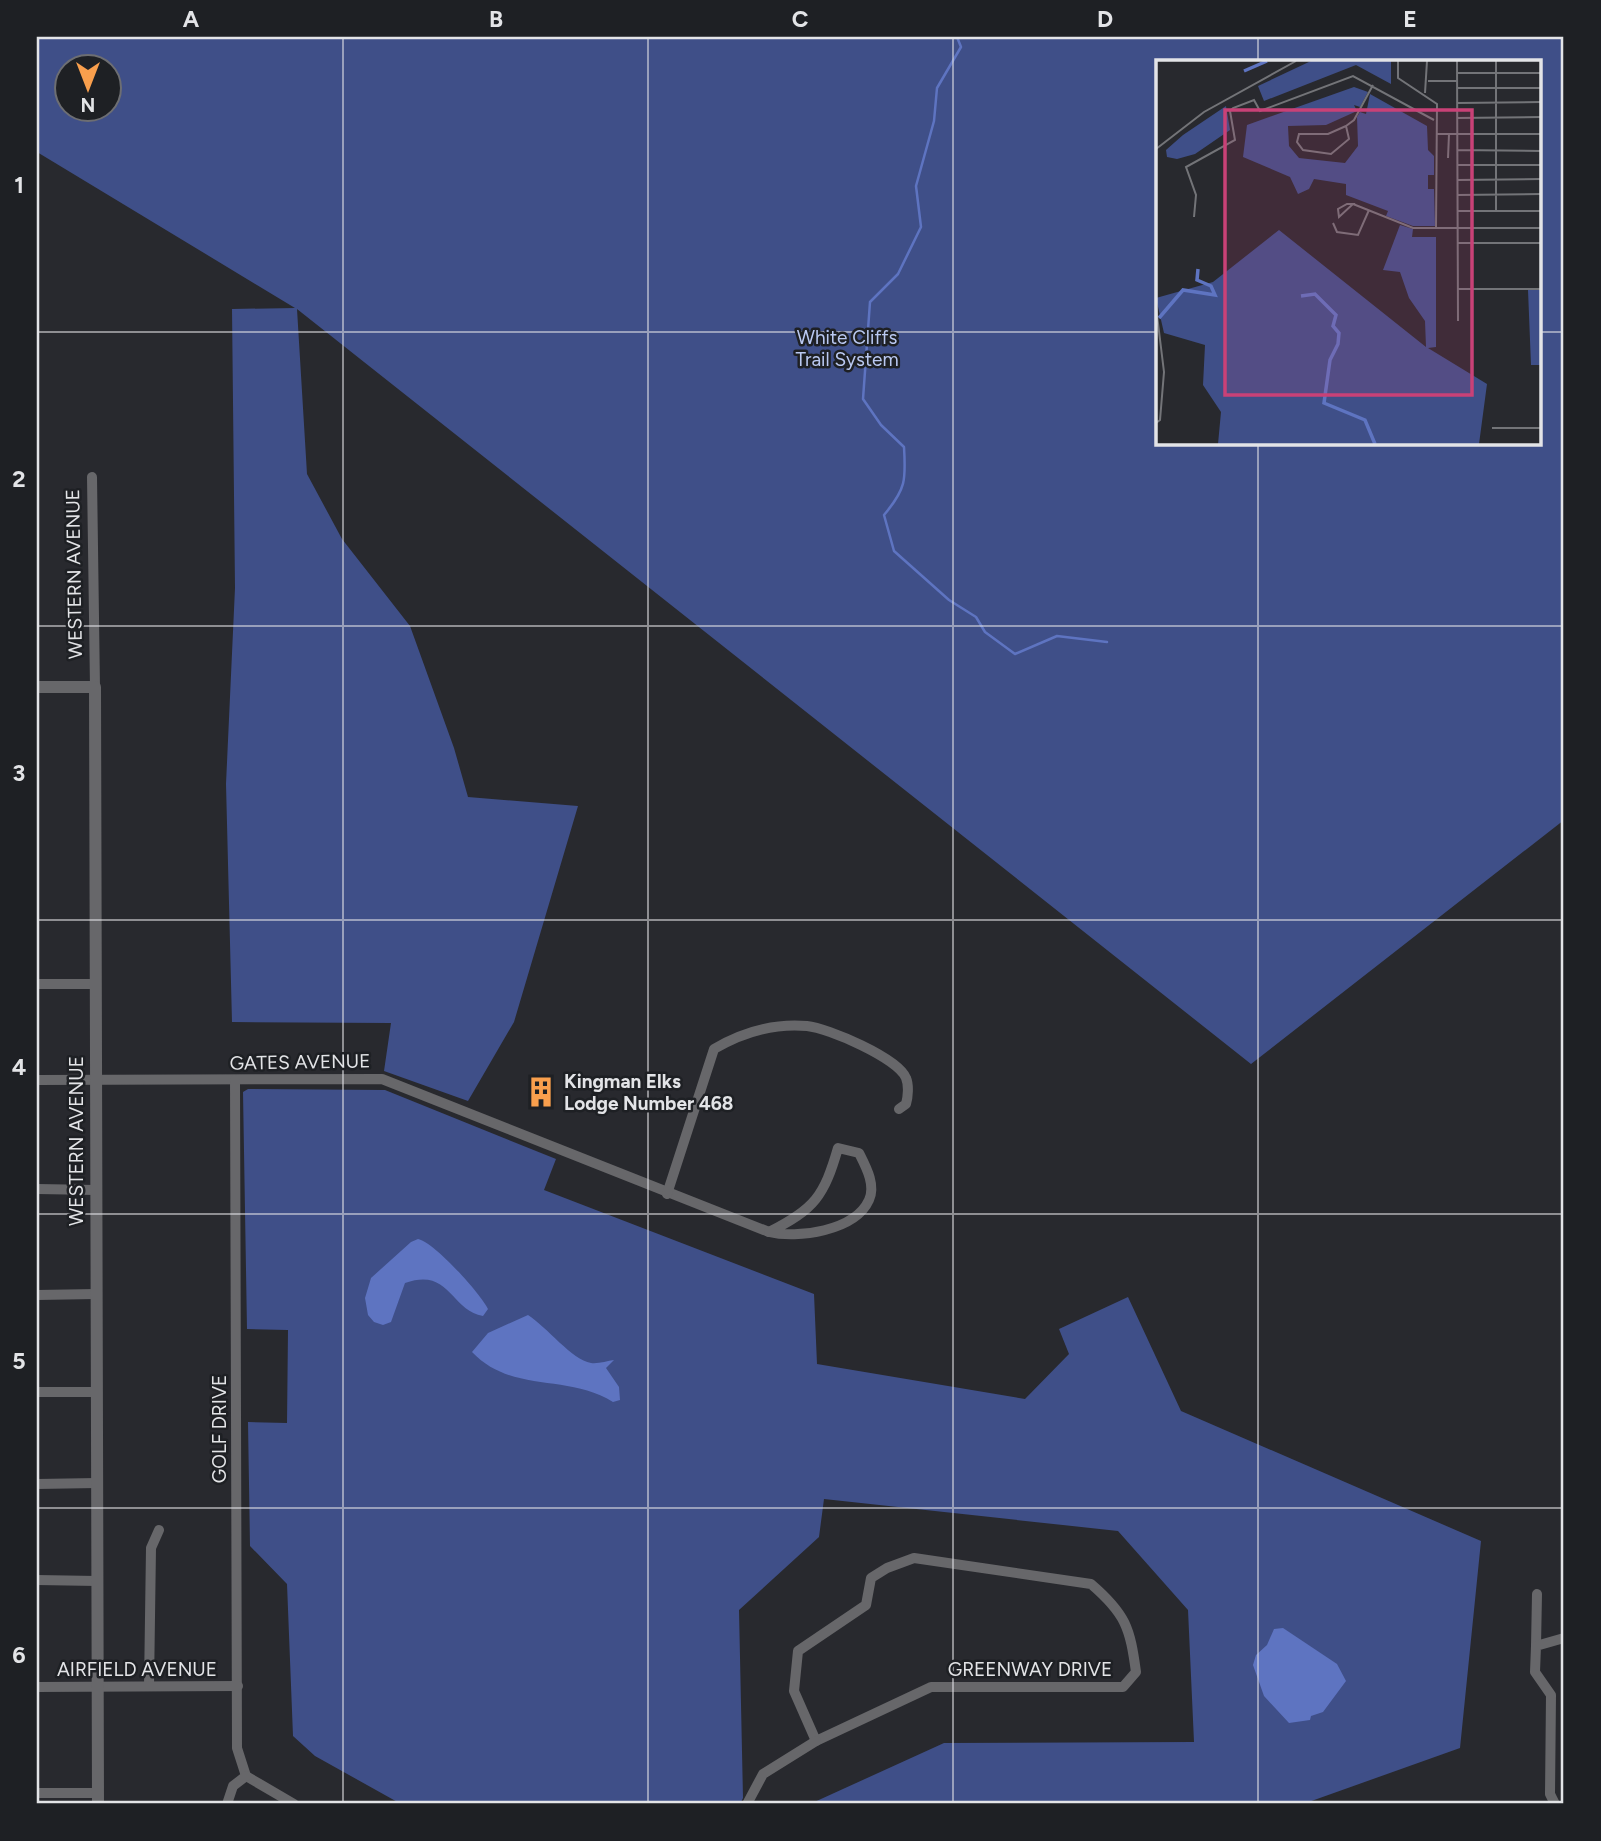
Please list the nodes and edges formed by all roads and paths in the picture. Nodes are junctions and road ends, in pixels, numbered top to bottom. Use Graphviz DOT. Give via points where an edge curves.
graph roads {
  1 [pos="92,477"];
  2 [pos="37,687"];
  3 [pos="95,687"];
  4 [pos="37,984"];
  5 [pos="95,984"];
  6 [pos="37,1080"];
  7 [pos="94,1080"];
  8 [pos="234,1080"];
  9 [pos="900,1109"];
  10 [pos="37,1189"];
  11 [pos="96,1190"];
  12 [pos="667,1194"];
  13 [pos="769,1231"];
  14 [pos="96,1294"];
  15 [pos="37,1295"];
  16 [pos="37,1392"];
  17 [pos="97,1392"];
  18 [pos="97,1483"];
  19 [pos="37,1484"];
  20 [pos="159,1530"];
  21 [pos="37,1580"];
  22 [pos="97,1581"];
  23 [pos="1537,1594"];
  24 [pos="1564,1638"];
  25 [pos="1536,1646"];
  26 [pos="149,1686"];
  27 [pos="238,1686"];
  28 [pos="37,1687"];
  29 [pos="97,1687"];
  30 [pos="816,1741"];
  31 [pos="246,1776"];
  32 [pos="37,1793"];
  33 [pos="98,1799"];
  34 [pos="227,1804"];
  35 [pos="294,1804"];
  36 [pos="747,1804"];
  37 [pos="1555,1804"];
  1 -- 3 [label="street, WESTERN AVENUE"];
  2 -- 3 [label="street"];
  3 -- 5 [label="street, WESTERN AVENUE"];
  4 -- 5 [label="street"];
  5 -- 7 [label="street, WESTERN AVENUE"];
  6 -- 7 [label="street, GATES AVENUE"];
  7 -- 8 [label="street, GATES AVENUE"];
  7 -- 11 [label="street, WESTERN AVENUE"];
  8 -- 12 [label="street, GATES AVENUE" via="382,1079"];
  8 -- 27 [label="street, GOLF DRIVE"];
  9 -- 12 [label="street" via="906,1104 906,1077 894,1063 808,1026 741,1033 714,1049"];
  10 -- 11 [label="street"];
  11 -- 14 [label="street, WESTERN AVENUE"];
  12 -- 13 [label="street, GATES AVENUE"];
  13 -- 13 [label="street, GATES AVENUE" via="807,1211 818,1199 838,1148 859,1153 872,1185 869,1200 859,1213 807,1235"];
  14 -- 15 [label="street"];
  14 -- 17 [label="street, WESTERN AVENUE"];
  16 -- 17 [label="street"];
  17 -- 18 [label="street, WESTERN AVENUE"];
  18 -- 19 [label="street"];
  18 -- 22 [label="street, WESTERN AVENUE"];
  20 -- 26 [label="street" via="150,1548"];
  21 -- 22 [label="street"];
  22 -- 29 [label="street, WESTERN AVENUE"];
  23 -- 25 [label="street"];
  24 -- 25 [label="street"];
  25 -- 37 [label="street" via="1535,1672 1550,1695 1550,1794"];
  26 -- 27 [label="street, AIRFIELD AVENUE"];
  26 -- 29 [label="street, AIRFIELD AVENUE"];
  27 -- 31 [label="street, GOLF DRIVE" via="237,1748"];
  28 -- 29 [label="street, AIRFIELD AVENUE"];
  29 -- 33 [label="street, WESTERN AVENUE"];
  30 -- 30 [label="street, GREENWAY DRIVE" via="794,1691 798,1651 866,1605 871,1578 914,1558 1091,1584 1114,1603 1130,1633 1136,1672 1123,1687 931,1687"];
  30 -- 36 [label="street, GREENWAY DRIVE" via="763,1774"];
  31 -- 34 [label="street" via="233,1786"];
  31 -- 35 [label="street"];
  32 -- 33 [label="street"];
}
